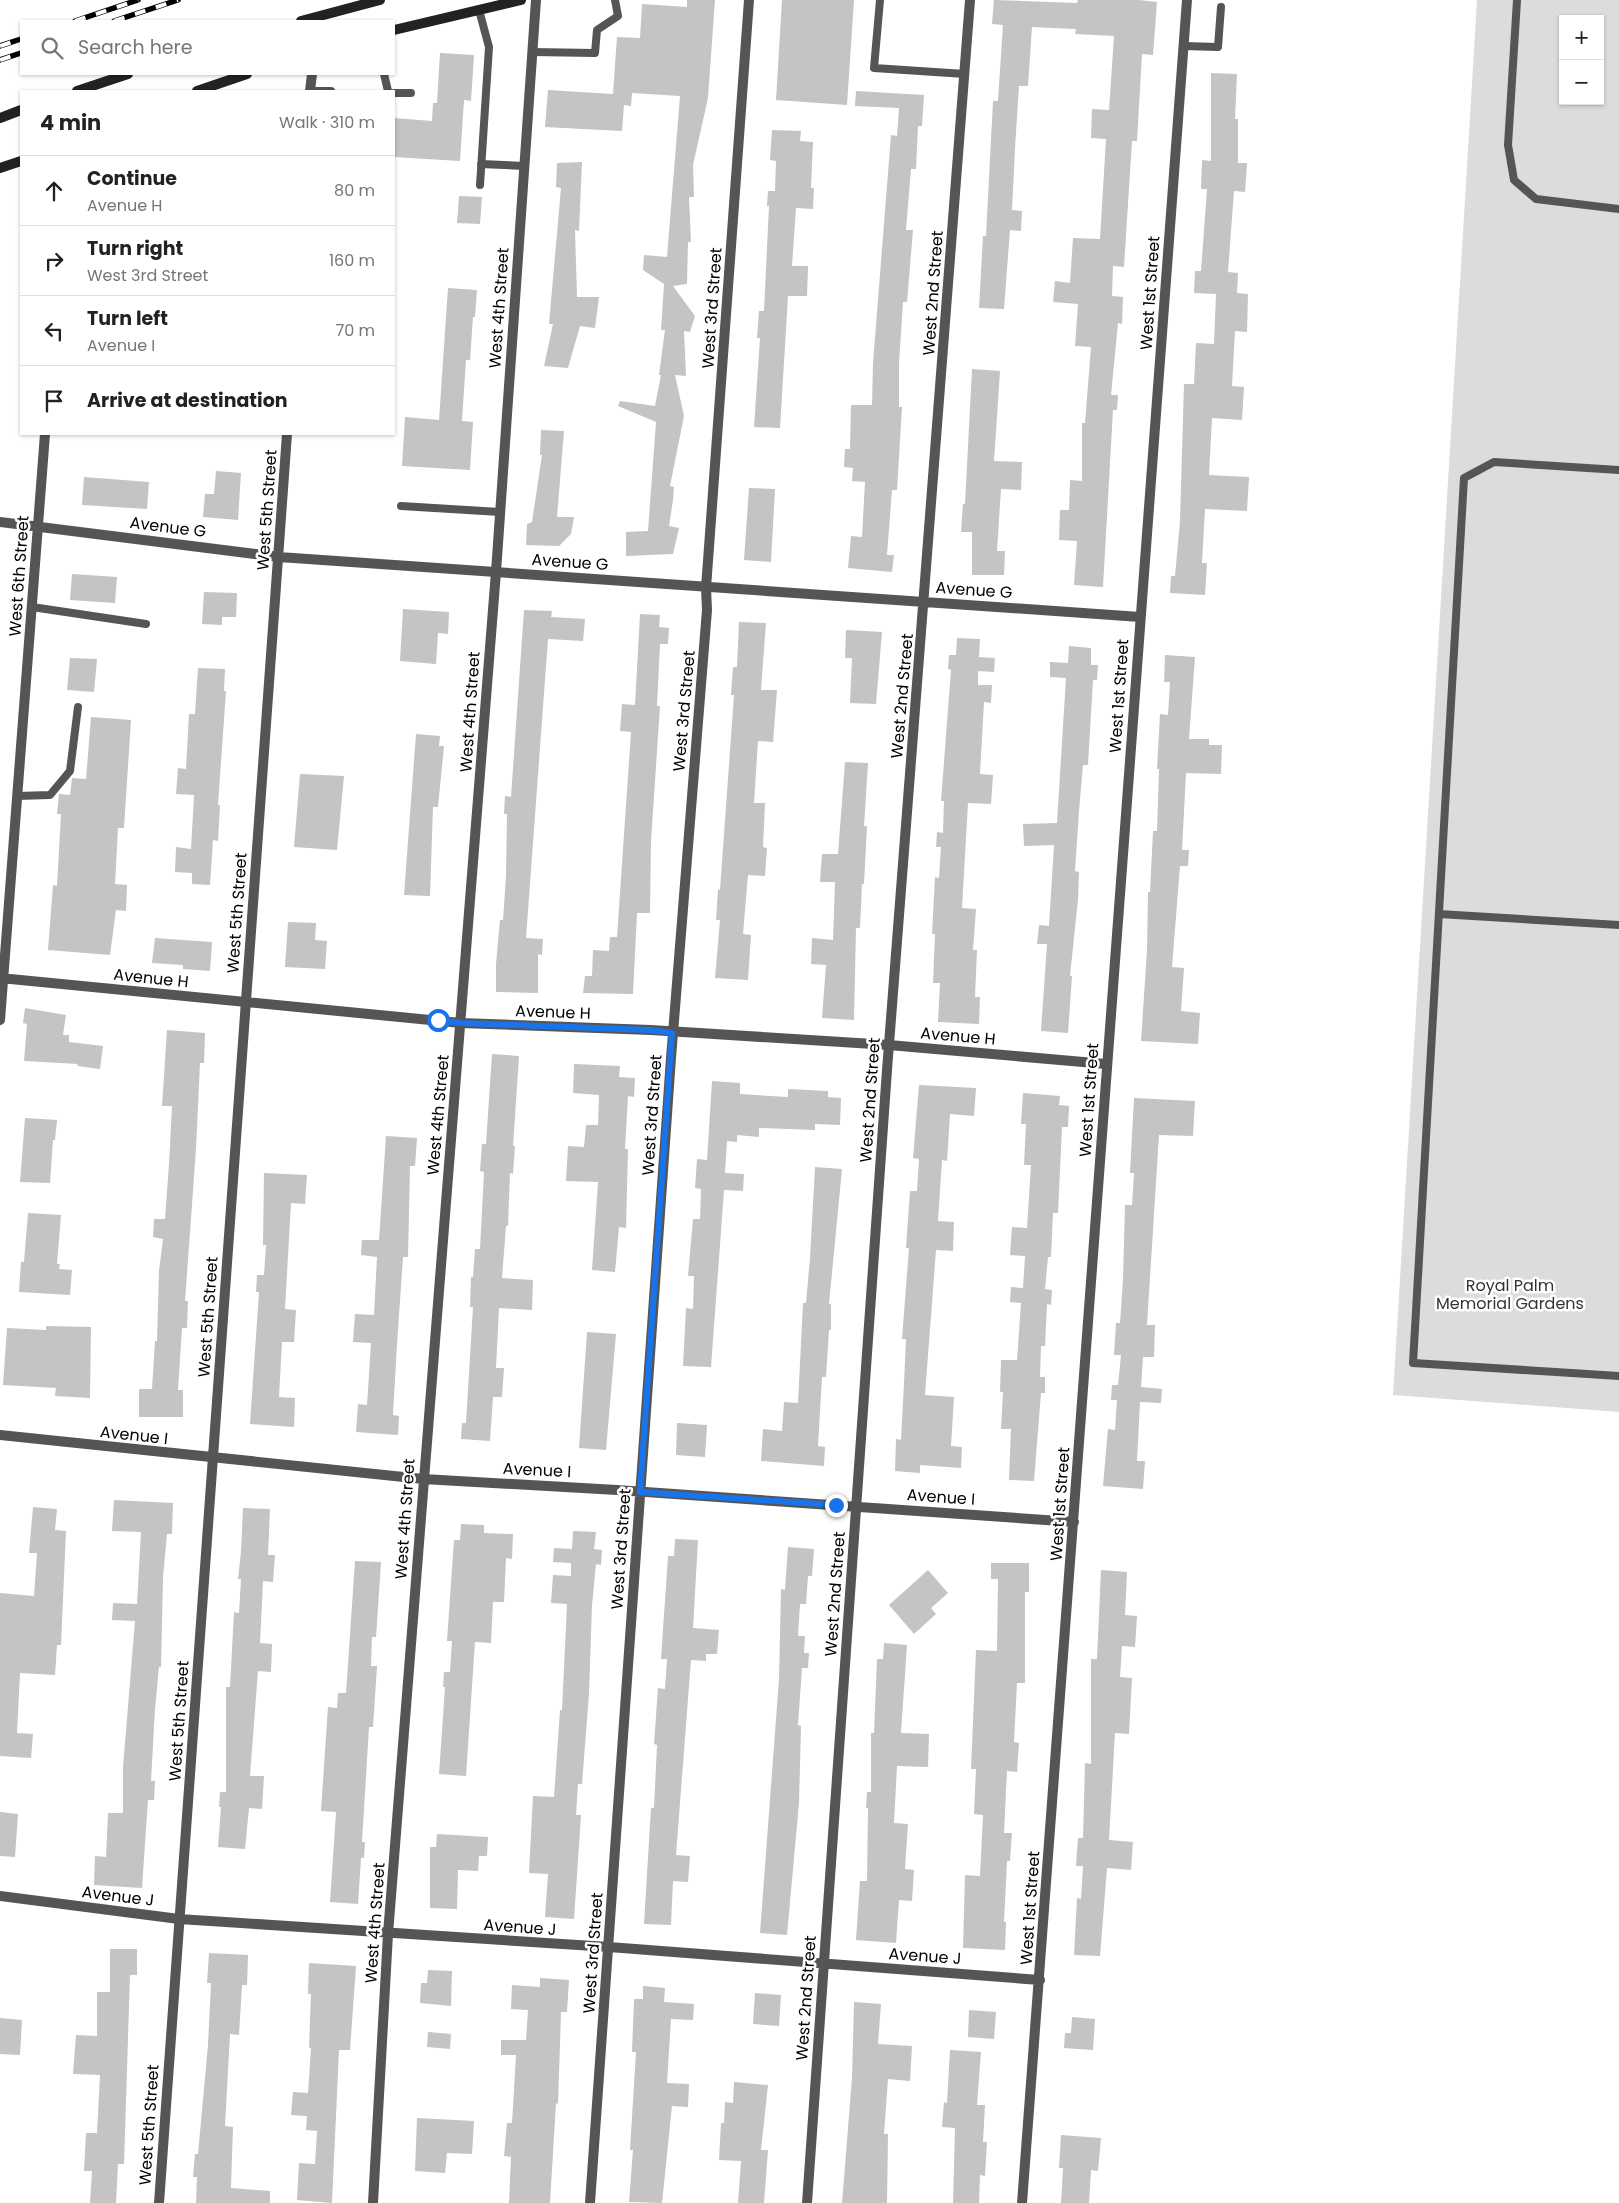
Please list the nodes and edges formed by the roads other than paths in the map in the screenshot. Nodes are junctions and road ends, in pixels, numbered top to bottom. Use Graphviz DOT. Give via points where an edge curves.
graph roads {
  1 [pos="380,0"];
  2 [pos="521,0"];
  3 [pos="536,0"];
  4 [pos="615,0"];
  5 [pos="748,0"];
  6 [pos="880,0"];
  7 [pos="970,0"];
  8 [pos="1187,0"];
  9 [pos="1517,0"];
  10 [pos="1221,7"];
  11 [pos="479,10"];
  12 [pos="305,20"];
  13 [pos="395,30"];
  14 [pos="1184,46"];
  15 [pos="532,52"];
  16 [pos="965,74"];
  17 [pos="125,75"];
  18 [pos="244,75"];
  19 [pos="312,75"];
  20 [pos="384,75"];
  21 [pos="80,90"];
  22 [pos="200,90"];
  23 [pos="310,90"];
  24 [pos="388,90"];
  25 [pos="395,93"];
  26 [pos="411,93"];
  27 [pos="20,110"];
  28 [pos="0,118"];
  29 [pos="20,161"];
  30 [pos="481,164"];
  31 [pos="524,166"];
  32 [pos="0,168"];
  33 [pos="480,185"];
  34 [pos="1619,210"];
  35 [pos="45,435"];
  36 [pos="288,435"];
  37 [pos="1619,470"];
  38 [pos="401,506"];
  39 [pos="500,512"];
  40 [pos="0,522"];
  41 [pos="38,526"];
  42 [pos="279,557"];
  43 [pos="496,572"];
  44 [pos="706,588"];
  45 [pos="925,602"];
  46 [pos="32,607"];
  47 [pos="1140,617"];
  48 [pos="146,624"];
  49 [pos="78,707"];
  50 [pos="17,796"];
  51 [pos="1439,914"];
  52 [pos="1619,925"];
  53 [pos="2,978"];
  54 [pos="245,1004"];
  55 [pos="0,1020"];
  56 [pos="461,1023"];
  57 [pos="672,1033"];
  58 [pos="889,1045"];
  59 [pos="1106,1064"];
  60 [pos="1619,1376"];
  61 [pos="0,1435"];
  62 [pos="213,1458"];
  63 [pos="423,1479"];
  64 [pos="640,1492"];
  65 [pos="856,1506"];
  66 [pos="1074,1522"];
  67 [pos="0,1896"];
  68 [pos="179,1919"];
  69 [pos="388,1934"];
  70 [pos="609,1947"];
  71 [pos="824,1964"];
  72 [pos="1040,1980"];
  73 [pos="159,2203"];
  74 [pos="373,2203"];
  75 [pos="590,2203"];
  76 [pos="807,2203"];
  77 [pos="1022,2203"];
  1 -- 12 [label="main road"];
  2 -- 11 [label="main road"];
  3 -- 15 [label="street, West 4th Street"];
  4 -- 15 [label="lane" via="618,16 597,30 595,53"];
  5 -- 44 [label="street, West 3rd Street"];
  6 -- 16 [label="lane" via="874,68"];
  7 -- 16 [label="street, West 2nd Street"];
  8 -- 14 [label="street, West 1st Street"];
  9 -- 34 [label="lane" via="1508,145 1514,180 1536,199"];
  10 -- 14 [label="lane" via="1218,47"];
  11 -- 13 [label="main road"];
  11 -- 30 [label="lane" via="489,47"];
  14 -- 47 [label="street, West 1st Street"];
  15 -- 31 [label="street, West 4th Street"];
  16 -- 45 [label="street, West 2nd Street"];
  17 -- 21 [label="main road"];
  18 -- 22 [label="main road"];
  19 -- 23 [label="street"];
  20 -- 24 [label="lane"];
  25 -- 26 [label="lane"];
  27 -- 28 [label="main road"];
  29 -- 32 [label="main road"];
  30 -- 31 [label="lane"];
  30 -- 33 [label="lane"];
  31 -- 39 [label="street, West 4th Street"];
  35 -- 41 [label="street, West 6th Street"];
  36 -- 42 [label="street, West 5th Street"];
  37 -- 51 [label="lane" via="1494,462 1464,478"];
  38 -- 39 [label="lane"];
  39 -- 43 [label="street, West 4th Street"];
  40 -- 41 [label="street, Avenue G"];
  41 -- 42 [label="street, Avenue G"];
  41 -- 46 [label="street, West 6th Street"];
  42 -- 43 [label="street, Avenue G"];
  42 -- 54 [label="street, West 5th Street"];
  43 -- 44 [label="street, Avenue G"];
  43 -- 56 [label="street, West 4th Street"];
  44 -- 45 [label="street, Avenue G"];
  44 -- 57 [label="street, West 3rd Street" via="707,610"];
  45 -- 47 [label="street, Avenue G"];
  45 -- 58 [label="street, West 2nd Street"];
  46 -- 48 [label="lane"];
  46 -- 50 [label="street, West 6th Street"];
  47 -- 59 [label="street, West 1st Street"];
  49 -- 50 [label="lane" via="70,771 50,795"];
  50 -- 53 [label="street, West 6th Street"];
  51 -- 52 [label="lane"];
  51 -- 60 [label="lane" via="1413,1363"];
  53 -- 54 [label="street, Avenue H"];
  53 -- 55 [label="street, West 6th Street"];
  54 -- 56 [label="street, Avenue H"];
  54 -- 62 [label="street, West 5th Street"];
  56 -- 57 [label="street, Avenue H"];
  56 -- 63 [label="street, West 4th Street"];
  57 -- 58 [label="street, Avenue H"];
  57 -- 64 [label="street, West 3rd Street"];
  58 -- 59 [label="street, Avenue H"];
  58 -- 65 [label="street, West 2nd Street"];
  59 -- 66 [label="street, West 1st Street"];
  61 -- 62 [label="street, Avenue I"];
  62 -- 63 [label="street, Avenue I"];
  62 -- 68 [label="street, West 5th Street"];
  63 -- 64 [label="street, Avenue I"];
  63 -- 69 [label="street, West 4th Street"];
  64 -- 65 [label="street, Avenue I"];
  64 -- 70 [label="street, West 3rd Street"];
  65 -- 66 [label="street, Avenue I"];
  65 -- 71 [label="street, West 2nd Street"];
  66 -- 72 [label="street, West 1st Street"];
  67 -- 68 [label="street, Avenue J"];
  68 -- 69 [label="street, Avenue J"];
  68 -- 73 [label="street, West 5th Street"];
  69 -- 70 [label="street, Avenue J"];
  69 -- 74 [label="street, West 4th Street"];
  70 -- 71 [label="street, Avenue J"];
  70 -- 75 [label="street, West 3rd Street"];
  71 -- 72 [label="street, Avenue J"];
  71 -- 76 [label="street, West 2nd Street"];
  72 -- 77 [label="street, West 1st Street"];
}
